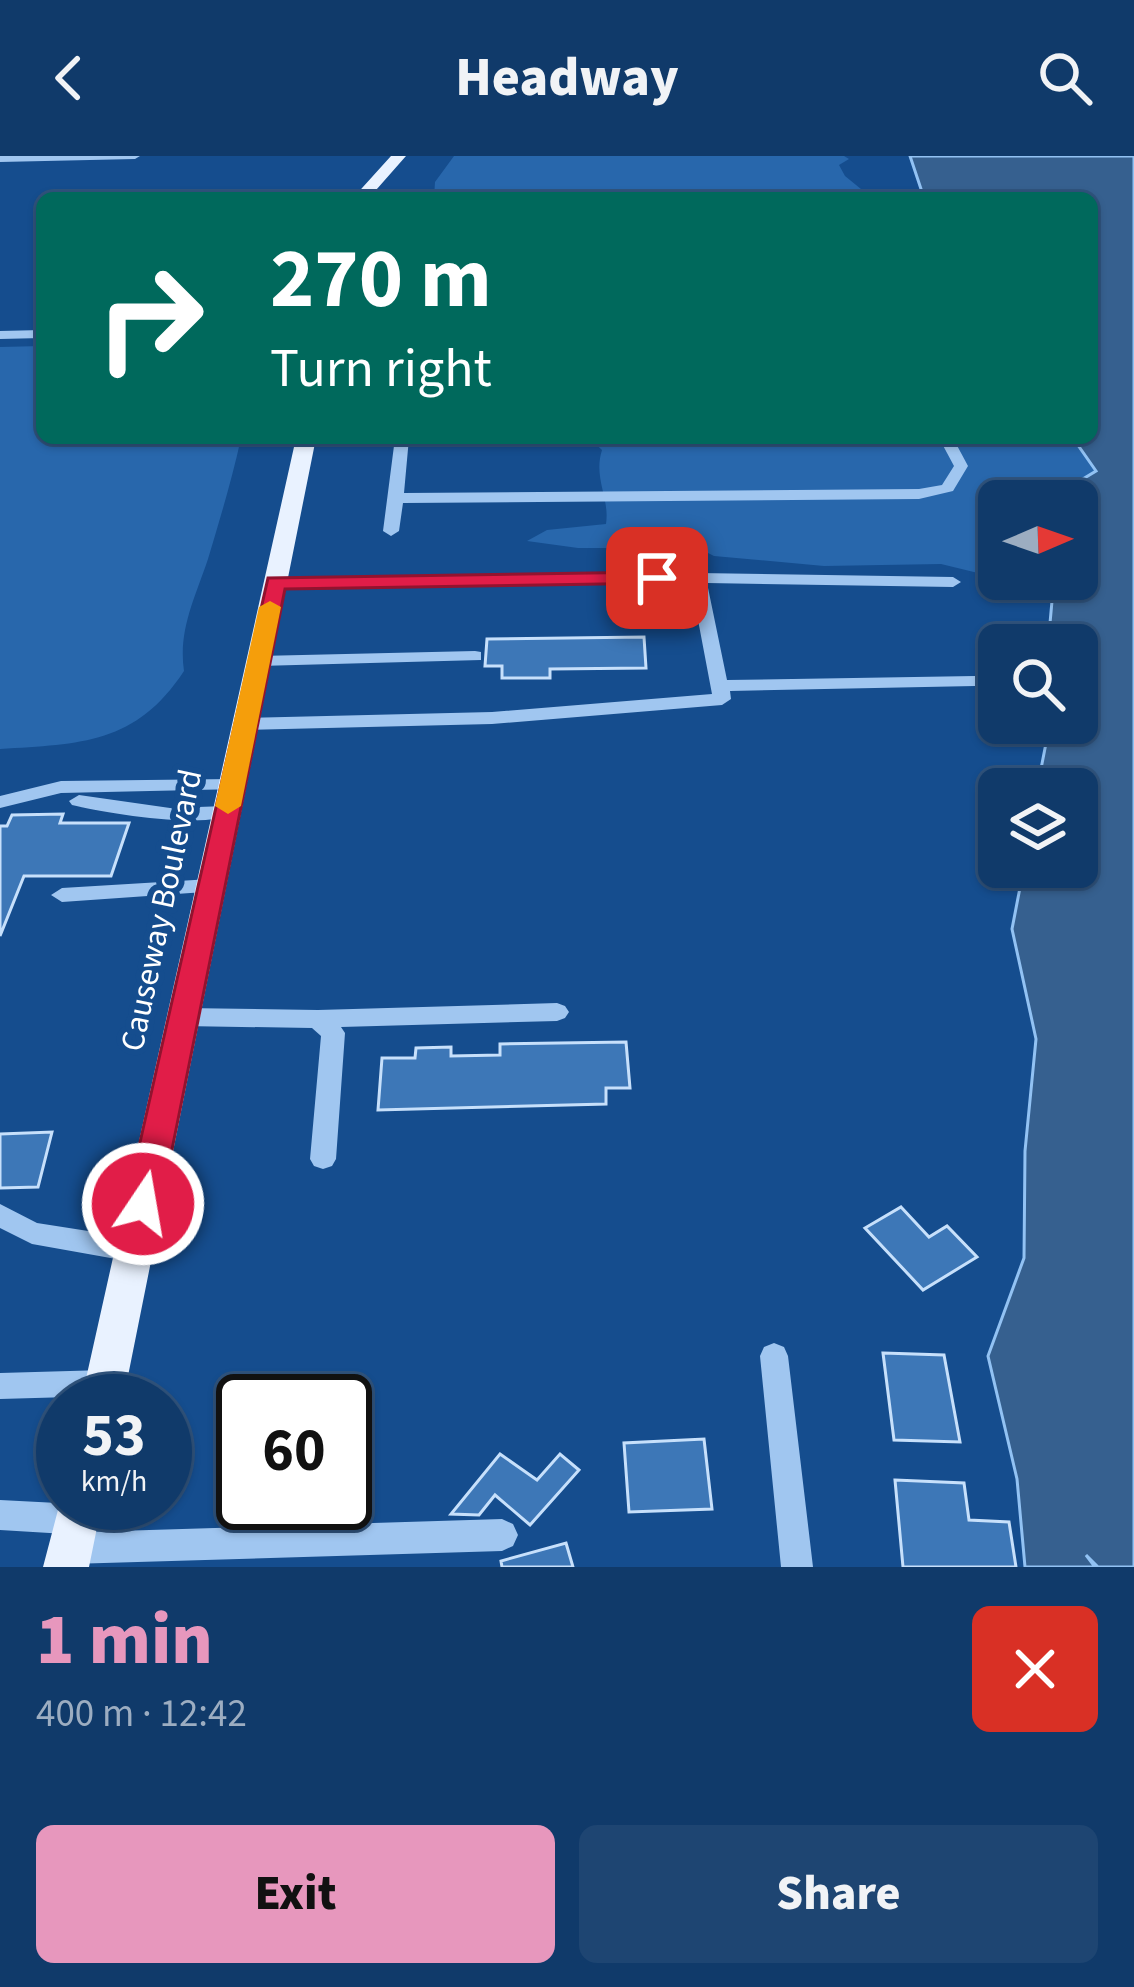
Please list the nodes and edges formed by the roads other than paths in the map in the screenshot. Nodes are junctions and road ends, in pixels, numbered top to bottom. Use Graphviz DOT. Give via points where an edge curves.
graph roads {
  1 [pos="135,156"];
  2 [pos="399,156"];
  3 [pos="0,159"];
  4 [pos="418,160"];
  5 [pos="366,192"];
  6 [pos="390,192"];
  7 [pos="0,334"];
  8 [pos="36,334"];
  9 [pos="305,444"];
  10 [pos="401,444"];
  11 [pos="949,444"];
  12 [pos="396,498"];
  13 [pos="391,531"];
  14 [pos="698,578"];
  15 [pos="275,582"];
  16 [pos="953,582"];
  17 [pos="476,656"];
  18 [pos="259,661"];
  19 [pos="975,681"];
  20 [pos="719,686"];
  21 [pos="245,724"];
  22 [pos="229,799"];
  23 [pos="79,801"];
  24 [pos="0,802"];
  25 [pos="211,886"];
  26 [pos="62,895"];
  27 [pos="556,1012"];
  28 [pos="183,1017"];
  29 [pos="318,1019"];
  30 [pos="323,1160"];
  31 [pos="0,1215"];
  32 [pos="134,1250"];
  33 [pos="774,1356"];
  34 [pos="108,1374"];
  35 [pos="0,1386"];
  36 [pos="36,1388"];
  37 [pos="0,1515"];
  38 [pos="73,1534"];
  39 [pos="502,1535"];
  40 [pos="797,1567"];
  1 -- 3 [label="street"];
  2 -- 5 [label="main road"];
  4 -- 6 [label="main road"];
  7 -- 8 [label="street"];
  9 -- 15 [label="main road, Causeway Boulevard"];
  10 -- 12 [label="street"];
  11 -- 12 [label="street" via="961,466 948,488 919,494"];
  12 -- 13 [label="street"];
  14 -- 15 [label="street"];
  14 -- 16 [label="street"];
  14 -- 20 [label="street"];
  15 -- 18 [label="main road, Causeway Boulevard"];
  17 -- 18 [label="street"];
  18 -- 21 [label="main road, Causeway Boulevard"];
  19 -- 20 [label="street"];
  20 -- 21 [label="street" via="722,699 492,718"];
  21 -- 22 [label="main road, Causeway Boulevard"];
  22 -- 23 [label="street" via="170,814"];
  22 -- 24 [label="street" via="61,787"];
  22 -- 25 [label="main road, Causeway Boulevard"];
  25 -- 26 [label="street"];
  25 -- 28 [label="main road, Causeway Boulevard"];
  27 -- 29 [label="street"];
  28 -- 29 [label="street"];
  28 -- 32 [label="main road, Causeway Boulevard"];
  29 -- 30 [label="street" via="333,1033"];
  31 -- 32 [label="street" via="32,1233"];
  32 -- 34 [label="main road, Causeway Boulevard"];
  33 -- 40 [label="street"];
  35 -- 36 [label="street"];
  37 -- 38 [label="street"];
  38 -- 39 [label="street"];
}
